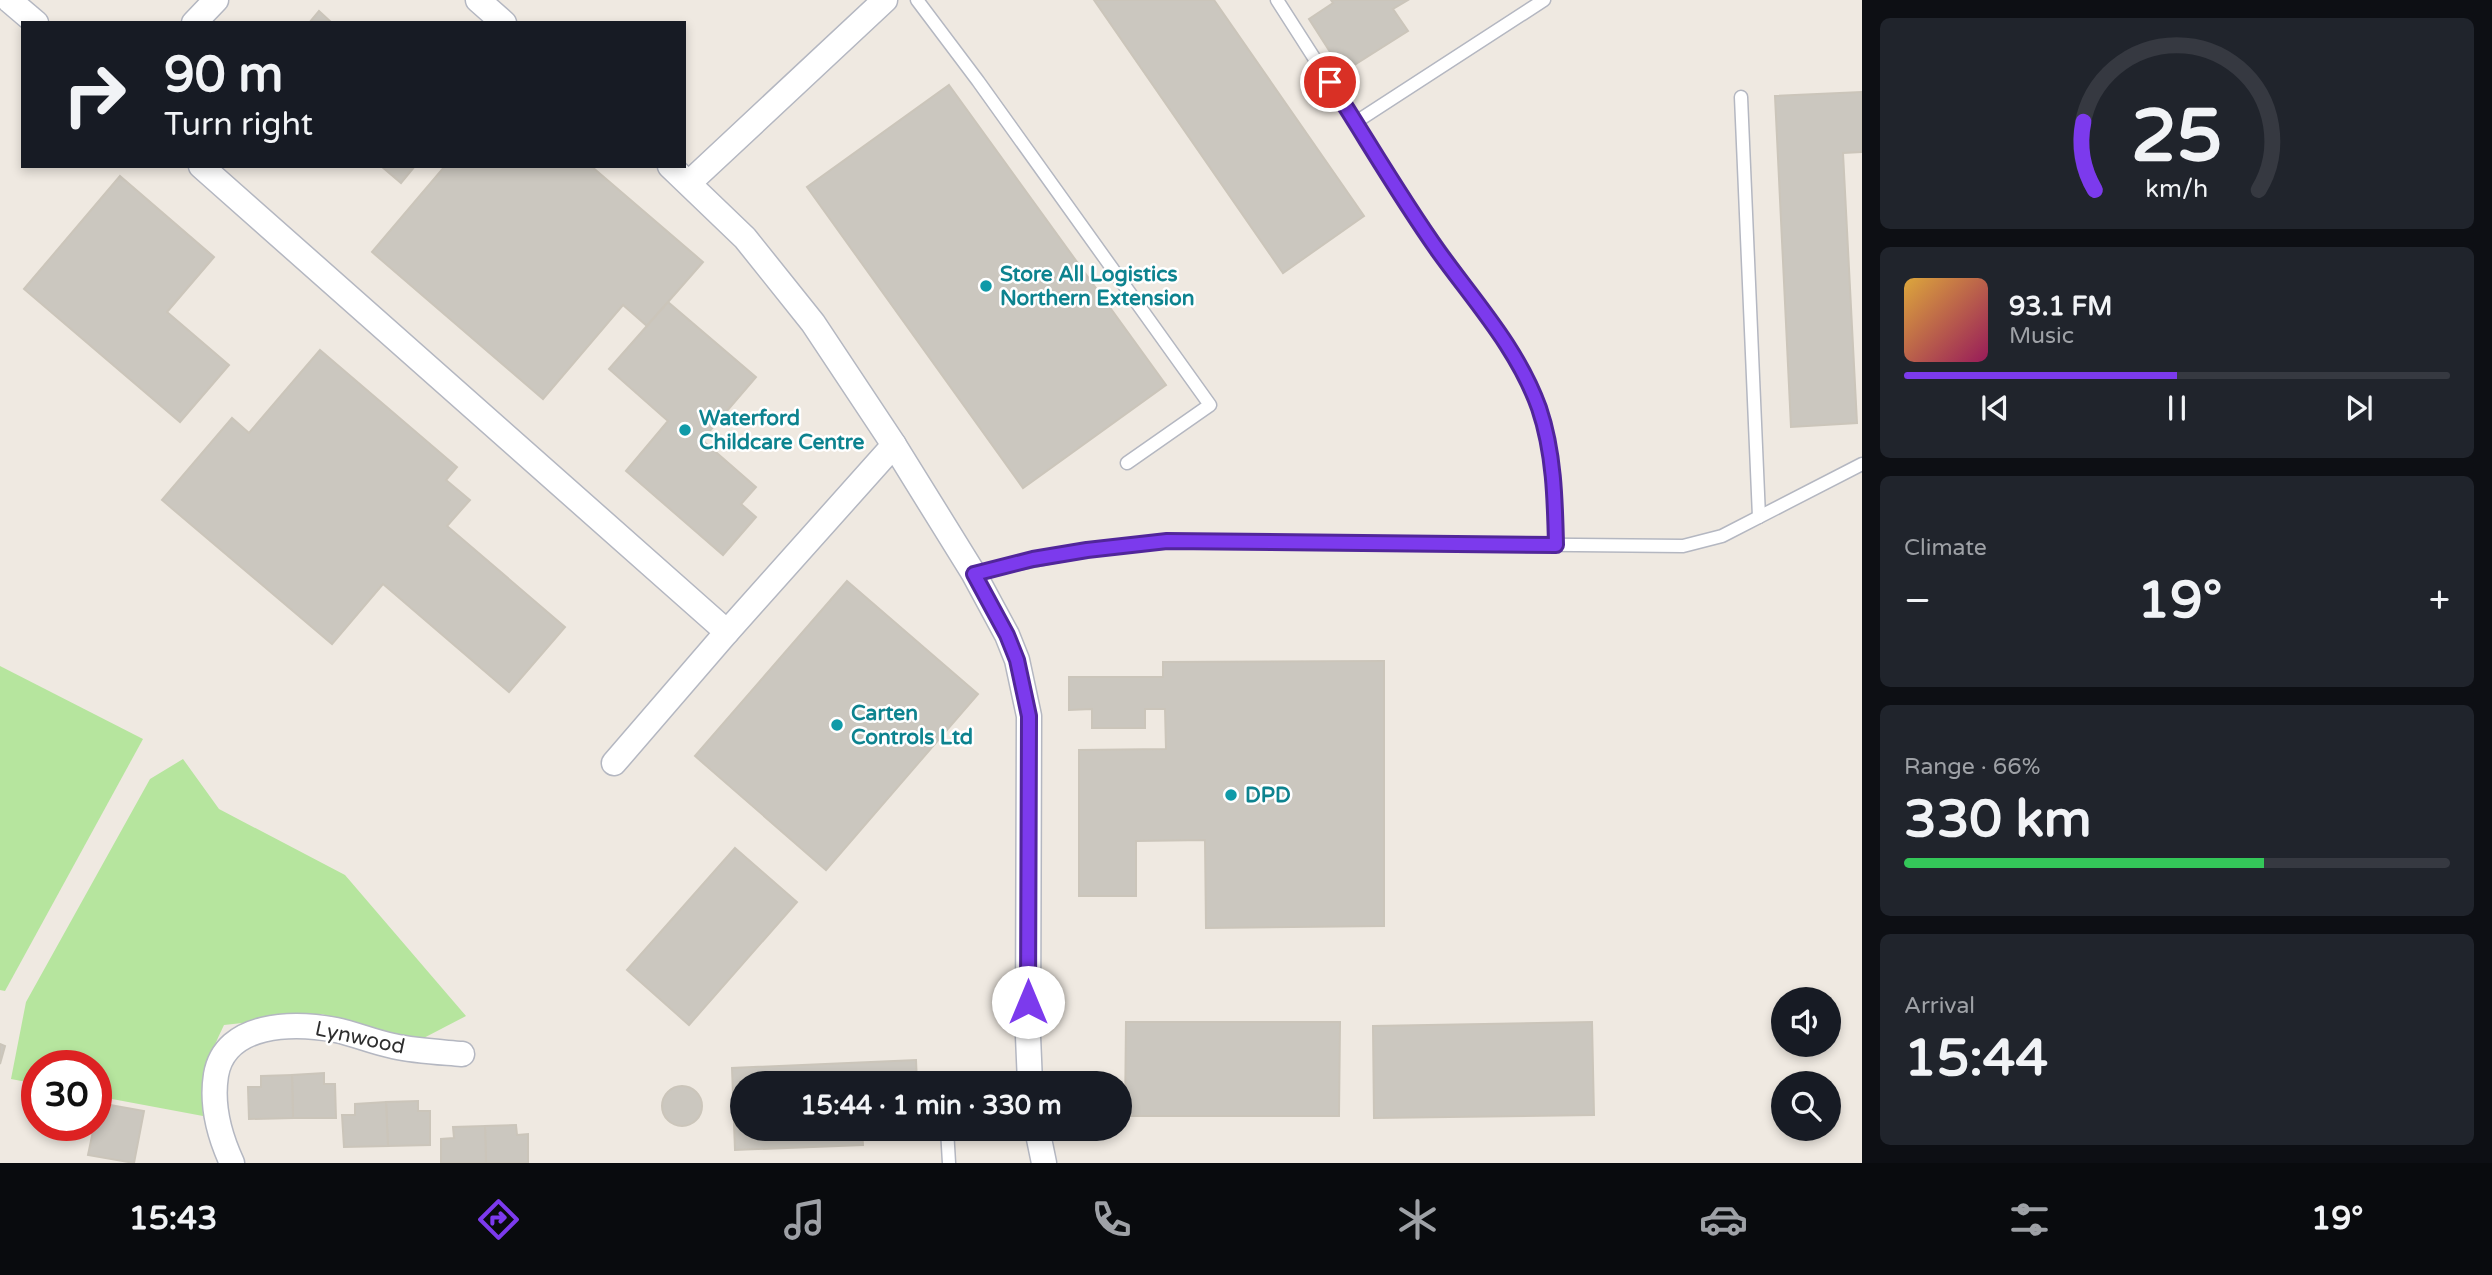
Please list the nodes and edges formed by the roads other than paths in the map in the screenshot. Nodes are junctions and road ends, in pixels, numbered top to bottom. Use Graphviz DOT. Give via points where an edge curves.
graph roads {
  1 [pos="9,0"];
  2 [pos="216,0"];
  3 [pos="478,0"];
  4 [pos="885,0"];
  5 [pos="917,0"];
  6 [pos="1277,0"];
  7 [pos="1544,0"];
  8 [pos="34,21"];
  9 [pos="196,21"];
  10 [pos="502,21"];
  11 [pos="1741,97"];
  12 [pos="1356,122"];
  13 [pos="203,168"];
  14 [pos="672,168"];
  15 [pos="689,183"];
  16 [pos="894,445"];
  17 [pos="1127,463"];
  18 [pos="1862,464"];
  19 [pos="1759,517"];
  20 [pos="1556,545"];
  21 [pos="974,574"];
  22 [pos="727,632"];
  23 [pos="614,763"];
  24 [pos="462,1054"];
  25 [pos="1029,1071"];
  26 [pos="948,1141"];
  27 [pos="1039,1141"];
  28 [pos="232,1163"];
  29 [pos="949,1163"];
  30 [pos="1044,1163"];
  1 -- 8 [label="street"];
  2 -- 9 [label="street"];
  3 -- 10 [label="street"];
  4 -- 15 [label="street"];
  5 -- 17 [label="lane" via="1210,405"];
  6 -- 12 [label="lane"];
  7 -- 12 [label="lane"];
  11 -- 19 [label="lane"];
  12 -- 20 [label="lane" via="1529,382 1548,446"];
  13 -- 22 [label="street"];
  14 -- 15 [label="street"];
  15 -- 16 [label="street" via="788,288"];
  16 -- 21 [label="street"];
  16 -- 22 [label="street"];
  18 -- 19 [label="lane"];
  19 -- 20 [label="lane" via="1722,536 1683,546"];
  20 -- 21 [label="lane" via="1167,541 1074,552"];
  21 -- 25 [label="street" via="1017,660 1029,716"];
  22 -- 23 [label="street"];
  24 -- 28 [label="street, Lynwood" via="391,1046 321,1028 277,1028 245,1035 225,1050 217,1072 214,1103"];
  26 -- 29 [label="lane"];
  27 -- 30 [label="street"];
}
